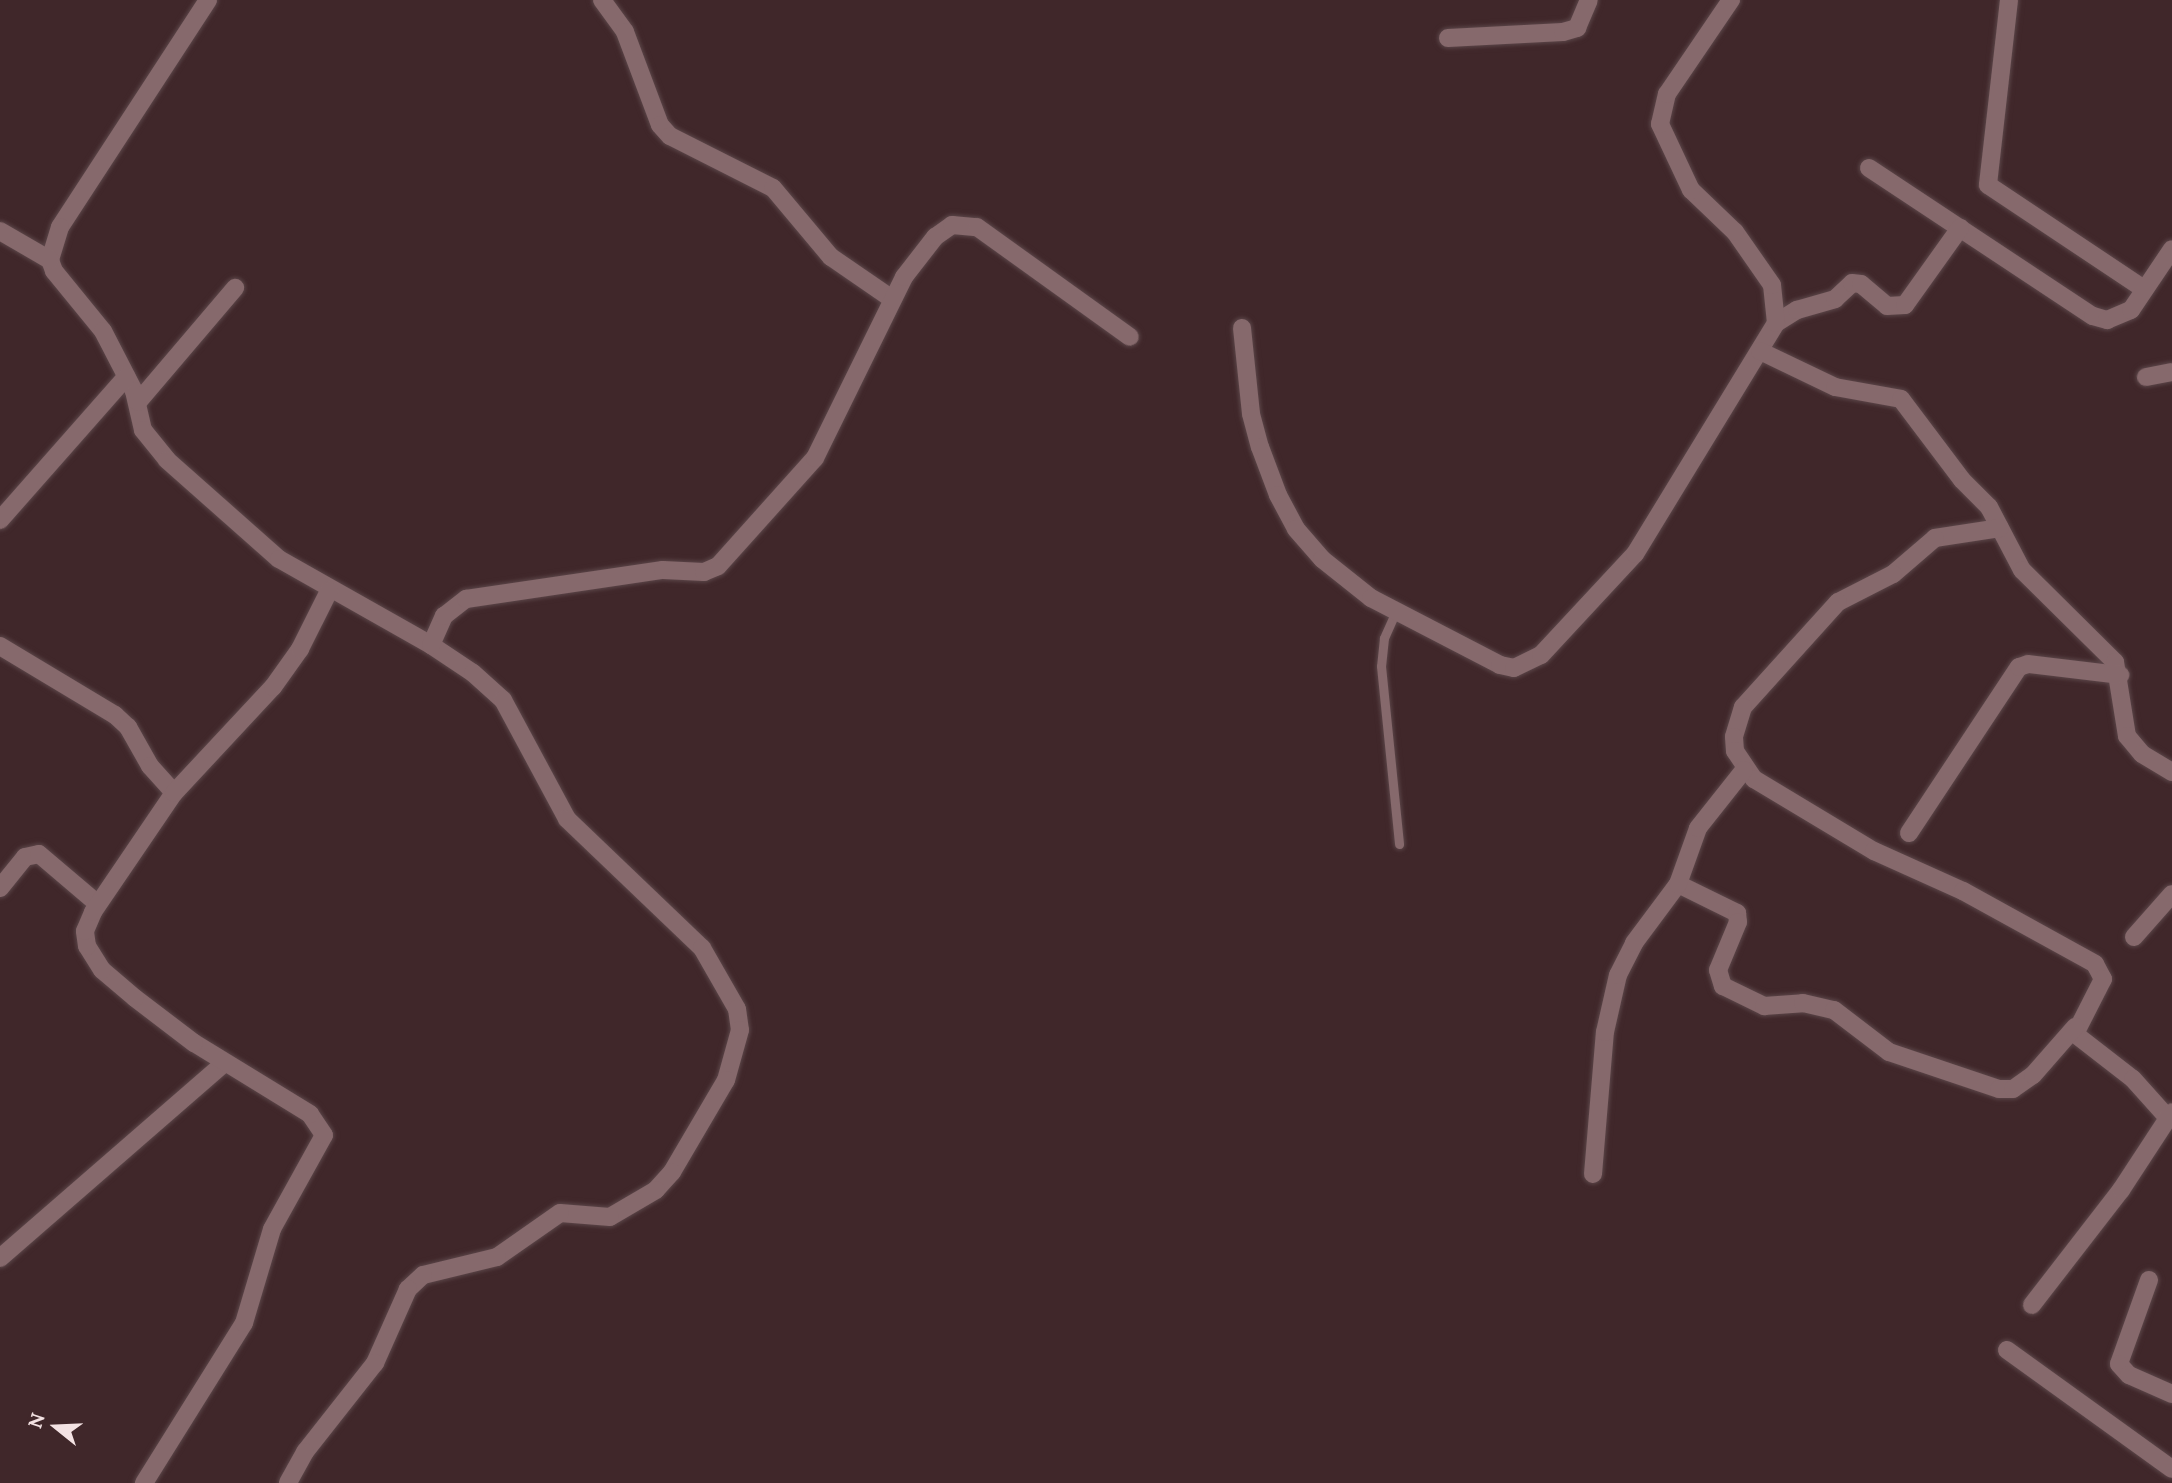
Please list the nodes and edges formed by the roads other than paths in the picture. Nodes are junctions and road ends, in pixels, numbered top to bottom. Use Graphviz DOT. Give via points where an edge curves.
graph roads {
  1 [pos="208,0"];
  2 [pos="602,0"];
  3 [pos="1589,0"];
  4 [pos="1731,0"];
  5 [pos="2009,0"];
  6 [pos="1448,38"];
  7 [pos="1869,168"];
  8 [pos="1960,228"];
  9 [pos="0,231"];
  10 [pos="2172,249"];
  11 [pos="50,260"];
  12 [pos="234,288"];
  13 [pos="2144,289"];
  14 [pos="892,299"];
  15 [pos="1776,323"];
  16 [pos="1242,328"];
  17 [pos="1130,337"];
  18 [pos="1760,351"];
  19 [pos="2172,372"];
  20 [pos="126,377"];
  21 [pos="2146,377"];
  22 [pos="138,402"];
  23 [pos="0,520"];
  24 [pos="2000,528"];
  25 [pos="329,591"];
  26 [pos="1396,611"];
  27 [pos="431,645"];
  28 [pos="0,646"];
  29 [pos="2120,675"];
  30 [pos="1744,770"];
  31 [pos="2172,772"];
  32 [pos="174,793"];
  33 [pos="1909,833"];
  34 [pos="1399,844"];
  35 [pos="1678,884"];
  36 [pos="0,888"];
  37 [pos="2172,894"];
  38 [pos="98,904"];
  39 [pos="2134,937"];
  40 [pos="2075,1027"];
  41 [pos="224,1063"];
  42 [pos="2170,1115"];
  43 [pos="1593,1174"];
  44 [pos="0,1258"];
  45 [pos="2149,1280"];
  46 [pos="2032,1305"];
  47 [pos="2007,1350"];
  48 [pos="2172,1394"];
  49 [pos="2172,1469"];
  50 [pos="144,1483"];
  51 [pos="288,1483"];
  1 -- 11 [label="street" via="60,227"];
  2 -- 14 [label="street" via="625,32 660,125 670,136 773,188 831,257"];
  3 -- 6 [label="street" via="1577,28 1563,32"];
  4 -- 15 [label="street" via="1667,94 1660,124 1691,190 1735,232 1772,285"];
  5 -- 13 [label="street" via="1988,185"];
  7 -- 8 [label="street"];
  8 -- 13 [label="street" via="2100,318 2119,318 2131,310"];
  8 -- 15 [label="street" via="1905,305 1888,306 1861,284 1852,283 1835,299 1797,310"];
  9 -- 11 [label="street"];
  10 -- 13 [label="street"];
  11 -- 20 [label="street" via="103,331"];
  12 -- 22 [label="street"];
  14 -- 17 [label="street" via="935,237 952,225 965,223"];
  14 -- 27 [label="street" via="815,458 718,566 704,572 663,569 466,599 444,616"];
  15 -- 18 [label="street"];
  16 -- 26 [label="street" via="1251,414 1278,495 1296,529 1346,581"];
  18 -- 24 [label="street" via="1835,387 1901,400 1962,480 1989,507"];
  18 -- 26 [label="street" via="1635,554 1541,655 1514,668 1500,664"];
  19 -- 21 [label="street"];
  20 -- 22 [label="street"];
  20 -- 23 [label="street"];
  22 -- 25 [label="street" via="143,430 152,445 279,559"];
  24 -- 29 [label="street" via="2022,570 2105,649"];
  24 -- 30 [label="street" via="1935,538 1905,566 1838,602 1819,619 1744,707 1734,737"];
  25 -- 27 [label="street"];
  25 -- 32 [label="street" via="300,649 273,687"];
  26 -- 34 [label="lane" via="1384,638 1381,666"];
  27 -- 51 [label="street" via="503,700 568,819 702,948 737,1009 736,1053 673,1172 647,1197 610,1217 560,1213 497,1257 439,1268 408,1289 375,1363 305,1452"];
  28 -- 32 [label="street" via="115,715 134,735 149,766"];
  29 -- 31 [label="street" via="2127,736 2142,754"];
  29 -- 33 [label="street" via="2028,664 2019,667"];
  30 -- 35 [label="street" via="1698,828"];
  30 -- 40 [label="street" via="1902,867 1963,891 2095,964 2103,979"];
  32 -- 38 [label="street"];
  35 -- 40 [label="street" via="1737,913 1738,922 1718,970 1723,986 1764,1006 1803,1003 1834,1010 1889,1052 1999,1089 2012,1089 2032,1075"];
  35 -- 43 [label="street" via="1634,943 1609,1003"];
  36 -- 38 [label="street" via="25,858 39,854"];
  37 -- 39 [label="street"];
  38 -- 41 [label="street" via="85,931 87,946 102,970"];
  40 -- 42 [label="street" via="2081,1039"];
  41 -- 44 [label="street"];
  41 -- 50 [label="street" via="310,1114 324,1135 272,1228 244,1323"];
  42 -- 46 [label="street" via="2121,1190"];
  45 -- 48 [label="street" via="2119,1364 2129,1375"];
  47 -- 49 [label="street"];
}
